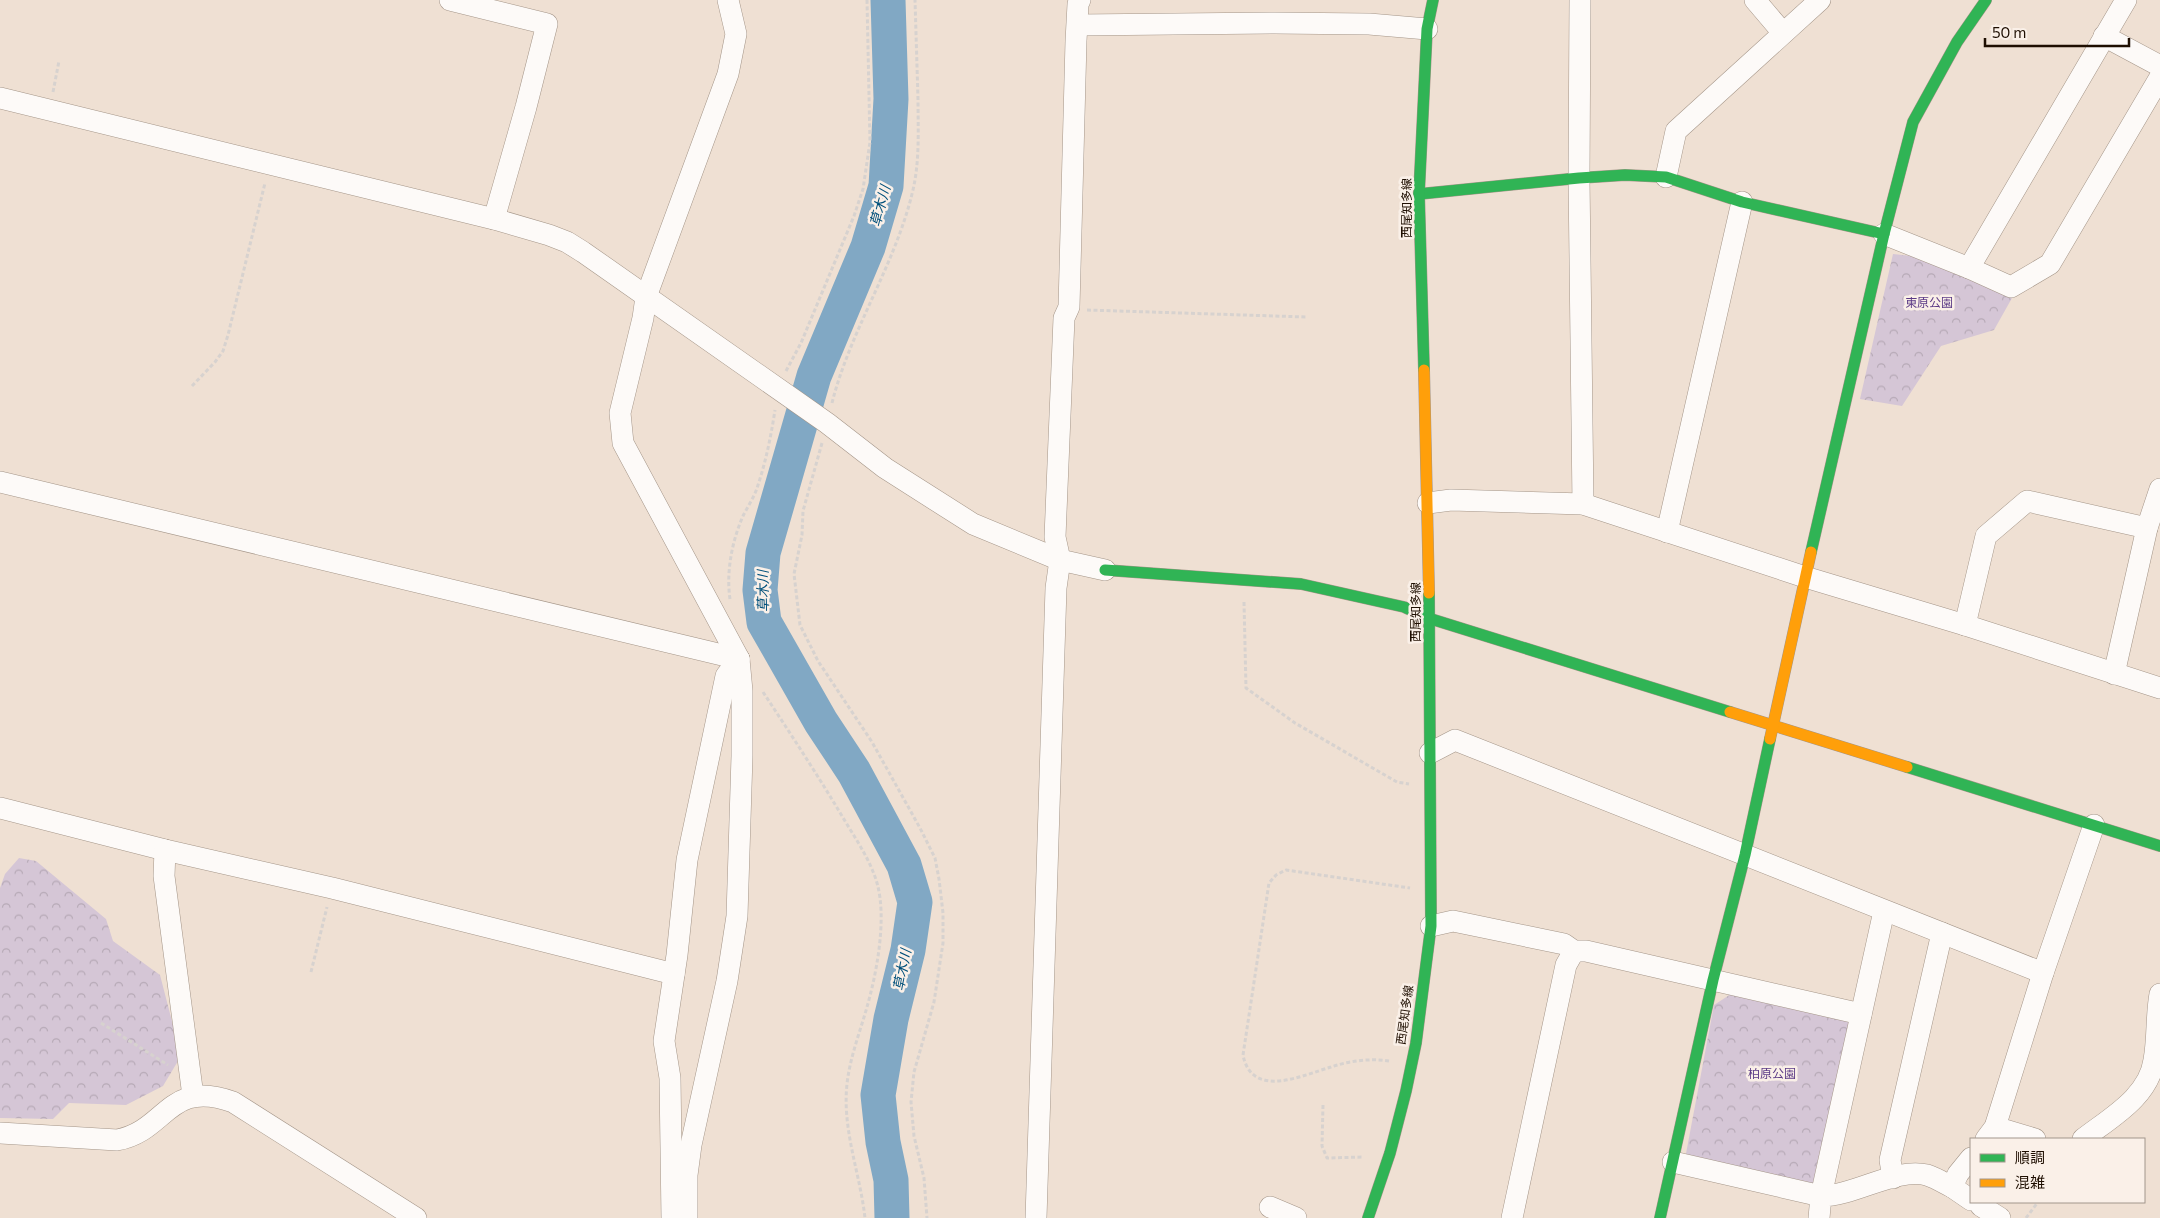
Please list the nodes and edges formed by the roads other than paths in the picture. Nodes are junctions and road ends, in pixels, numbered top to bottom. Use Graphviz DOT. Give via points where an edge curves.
graph roads {
  1 [pos="450,0"];
  2 [pos="728,0"];
  3 [pos="1080,0"];
  4 [pos="1433,0"];
  5 [pos="1580,0"];
  6 [pos="1755,0"];
  7 [pos="1820,0"];
  8 [pos="1986,0"];
  9 [pos="2126,0"];
  10 [pos="1078,25"];
  11 [pos="1427,28"];
  12 [pos="1783,32"];
  13 [pos="2104,36"];
  14 [pos="2160,66"];
  15 [pos="2160,77"];
  16 [pos="0,98"];
  17 [pos="1666,177"];
  18 [pos="1579,178"];
  19 [pos="1419,194"];
  20 [pos="1742,202"];
  21 [pos="494,219"];
  22 [pos="1884,234"];
  23 [pos="1969,268"];
  24 [pos="646,297"];
  25 [pos="0,482"];
  26 [pos="2160,490"];
  27 [pos="1428,503"];
  28 [pos="1583,504"];
  29 [pos="2147,528"];
  30 [pos="1667,532"];
  31 [pos="1060,560"];
  32 [pos="1105,570"];
  33 [pos="1805,577"];
  34 [pos="1428,618"];
  35 [pos="1965,625"];
  36 [pos="739,660"];
  37 [pos="2114,674"];
  38 [pos="2160,688"];
  39 [pos="1773,724"];
  40 [pos="1430,753"];
  41 [pos="0,808"];
  42 [pos="2094,825"];
  43 [pos="2160,846"];
  44 [pos="165,850"];
  45 [pos="1745,855"];
  46 [pos="1884,911"];
  47 [pos="1430,926"];
  48 [pos="1942,933"];
  49 [pos="1574,951"];
  50 [pos="2043,973"];
  51 [pos="674,974"];
  52 [pos="1713,980"];
  53 [pos="2160,994"];
  54 [pos="1861,1014"];
  55 [pos="191,1087"];
  56 [pos="0,1133"];
  57 [pos="1991,1133"];
  58 [pos="2028,1138"];
  59 [pos="2084,1138"];
  60 [pos="1970,1159"];
  61 [pos="1673,1162"];
  62 [pos="1893,1178"];
  63 [pos="1952,1187"];
  64 [pos="1821,1196"];
  65 [pos="1970,1201"];
  66 [pos="1270,1206"];
  67 [pos="1976,1206"];
  68 [pos="416,1218"];
  69 [pos="672,1218"];
  70 [pos="687,1218"];
  71 [pos="1036,1218"];
  72 [pos="1296,1218"];
  73 [pos="1368,1218"];
  74 [pos="1512,1218"];
  75 [pos="1660,1218"];
  76 [pos="1818,1218"];
  77 [pos="2000,1218"];
  1 -- 21 [label="street" via="547,24"];
  2 -- 24 [label="street" via="736,34 728,74"];
  3 -- 10 [label="street"];
  4 -- 11 [label="street, 西尾知多線"];
  5 -- 18 [label="street"];
  6 -- 12 [label="street"];
  7 -- 12 [label="street"];
  8 -- 22 [label="street" via="1957,42 1913,122"];
  9 -- 13 [label="street"];
  10 -- 11 [label="street" via="1274,23"];
  10 -- 31 [label="street" via="1068,309 1064,318 1055,537"];
  11 -- 19 [label="street, 西尾知多線"];
  12 -- 17 [label="street" via="1676,131"];
  13 -- 14 [label="street"];
  13 -- 23 [label="street"];
  15 -- 23 [label="street" via="2050,264 2012,287"];
  16 -- 21 [label="street"];
  17 -- 18 [label="street"];
  17 -- 20 [label="street"];
  18 -- 19 [label="street"];
  18 -- 28 [label="street"];
  19 -- 27 [label="street, 西尾知多線"];
  20 -- 22 [label="street"];
  20 -- 30 [label="street"];
  21 -- 24 [label="street" via="567,242"];
  22 -- 23 [label="street"];
  22 -- 33 [label="street"];
  24 -- 31 [label="street" via="785,393 885,468 973,524"];
  24 -- 36 [label="street" via="620,413 623,444"];
  25 -- 36 [label="street"];
  26 -- 29 [label="street"];
  27 -- 28 [label="street" via="1451,500"];
  27 -- 34 [label="street, 西尾知多線"];
  28 -- 30 [label="street"];
  29 -- 35 [label="street" via="2027,501 1986,536"];
  29 -- 37 [label="street"];
  30 -- 33 [label="street"];
  31 -- 32 [label="street"];
  31 -- 71 [label="street" via="1056,588"];
  32 -- 34 [label="street" via="1301,584 1404,606"];
  33 -- 35 [label="street"];
  33 -- 39 [label="street"];
  34 -- 39 [label="street"];
  34 -- 40 [label="street, 西尾知多線"];
  35 -- 37 [label="street"];
  36 -- 51 [label="street" via="726,676 712,739 687,860"];
  36 -- 70 [label="street" via="742,756 737,916 727,981 691,1145"];
  37 -- 38 [label="street"];
  39 -- 42 [label="street"];
  39 -- 45 [label="street"];
  40 -- 45 [label="street" via="1454,740"];
  40 -- 47 [label="street, 西尾知多線"];
  41 -- 44 [label="street"];
  42 -- 43 [label="street"];
  42 -- 50 [label="street"];
  44 -- 51 [label="street" via="332,888"];
  44 -- 55 [label="street" via="164,876"];
  45 -- 46 [label="street"];
  45 -- 52 [label="street"];
  46 -- 48 [label="street"];
  46 -- 54 [label="street"];
  47 -- 49 [label="street" via="1453,921 1564,944"];
  47 -- 73 [label="street, 西尾知多線" via="1412,1064 1387,1161"];
  48 -- 50 [label="street"];
  48 -- 62 [label="street" via="1890,1160"];
  49 -- 52 [label="street"];
  49 -- 74 [label="street" via="1566,965"];
  50 -- 57 [label="street"];
  51 -- 69 [label="street" via="664,1041 670,1078"];
  52 -- 54 [label="street"];
  52 -- 61 [label="street"];
  53 -- 59 [label="street" via="2154,1060 2146,1084 2138,1095"];
  54 -- 64 [label="street"];
  55 -- 56 [label="street" via="129,1138"];
  55 -- 68 [label="street" via="233,1102"];
  57 -- 58 [label="street"];
  60 -- 63 [label="street"];
  61 -- 64 [label="street"];
  61 -- 75 [label="street"];
  62 -- 63 [label="street" via="1908,1174 1926,1175"];
  62 -- 64 [label="street" via="1852,1192"];
  63 -- 65 [label="street"];
  64 -- 76 [label="street"];
  66 -- 72 [label="street"];
  67 -- 77 [label="street"];
}
